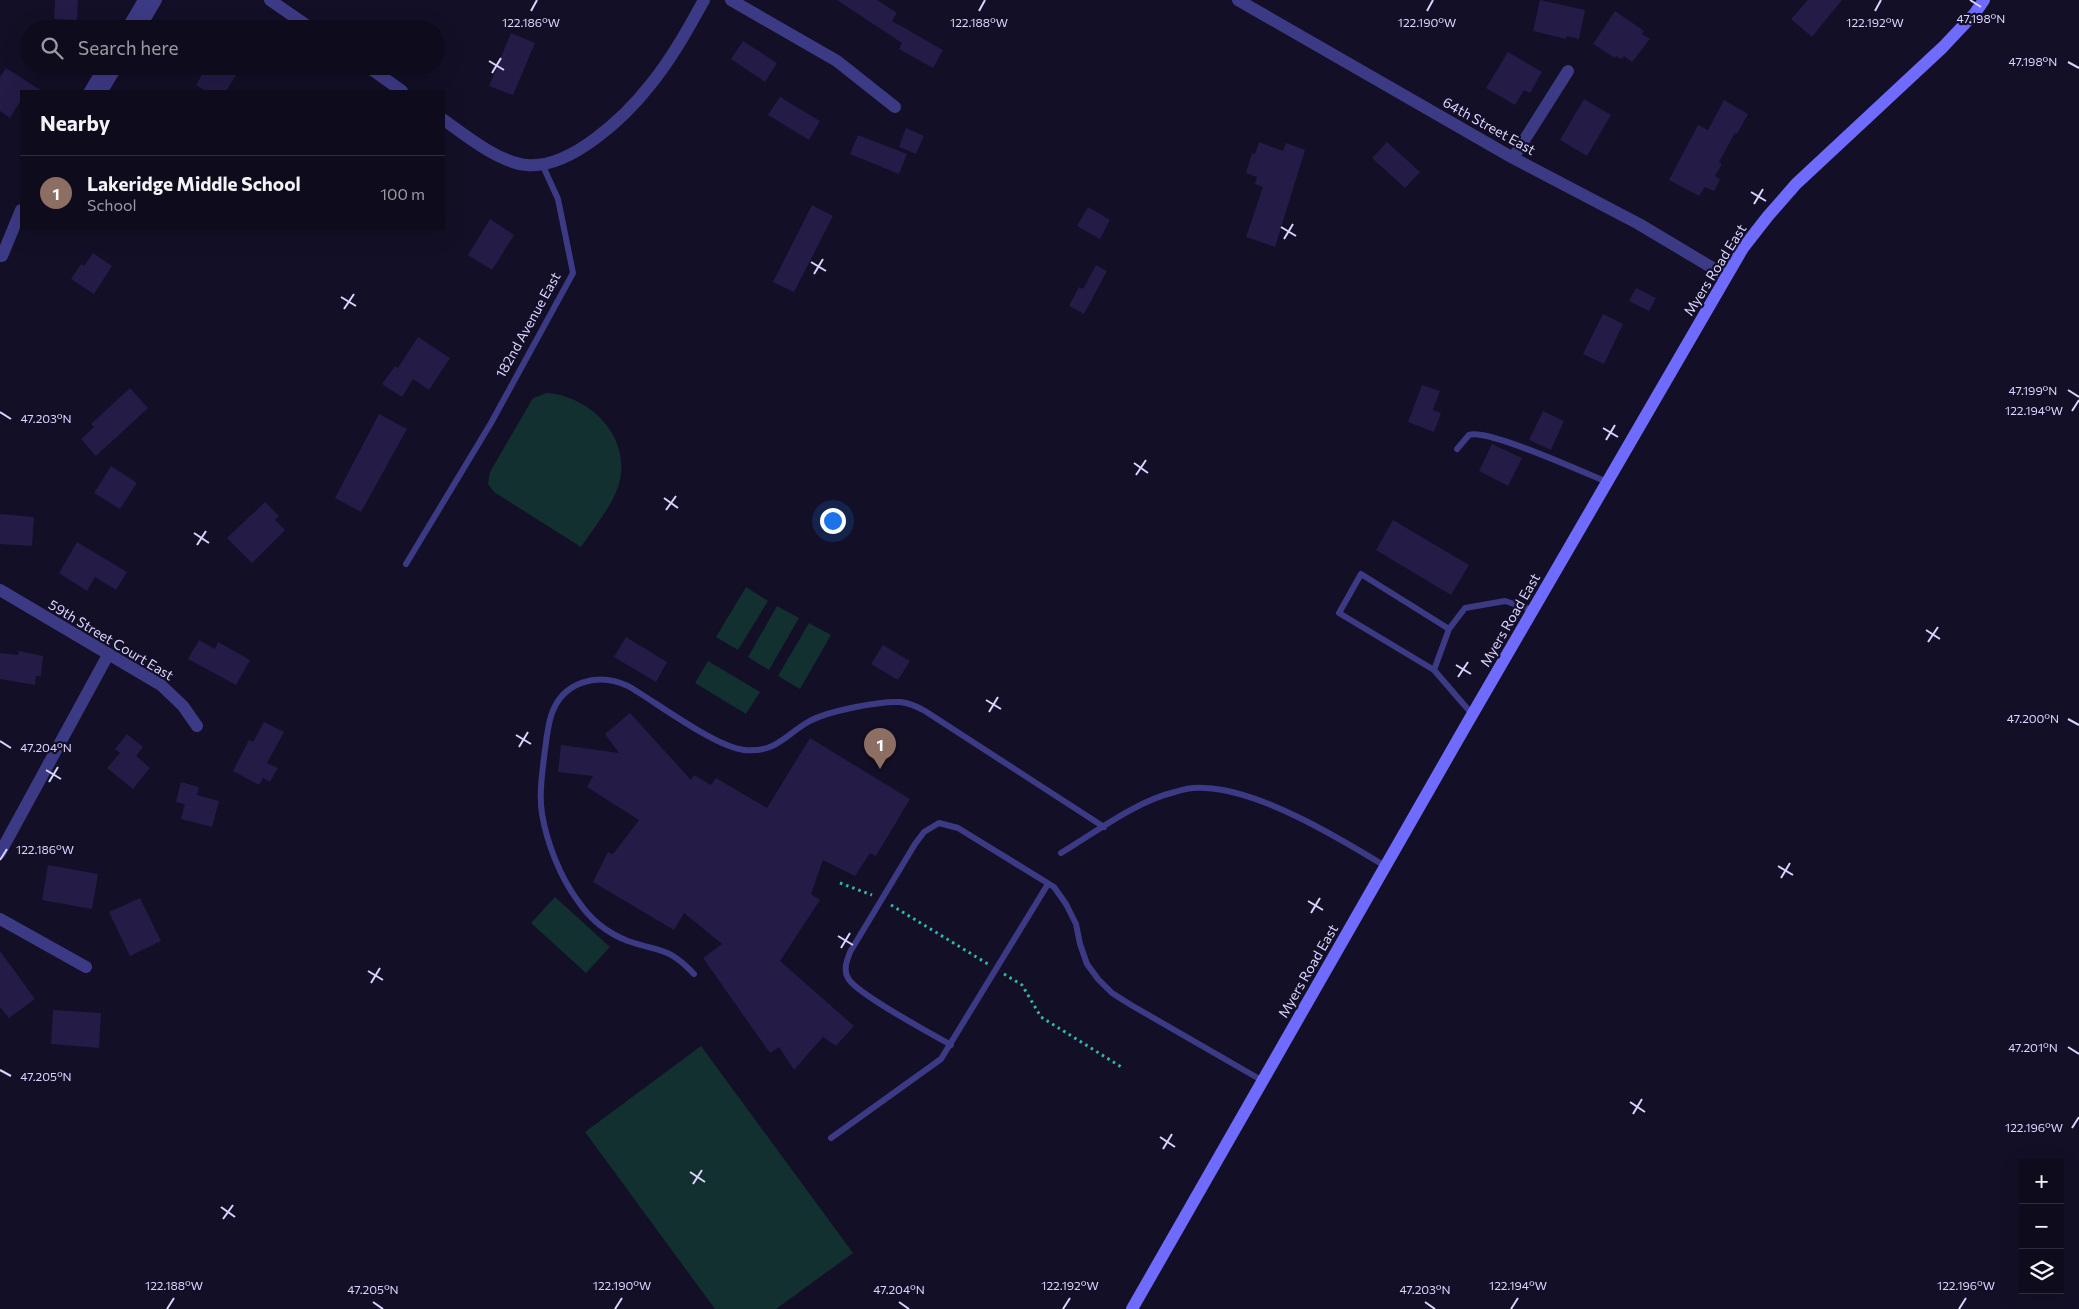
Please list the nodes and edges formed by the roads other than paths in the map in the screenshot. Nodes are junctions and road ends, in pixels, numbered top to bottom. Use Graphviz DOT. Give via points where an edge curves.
graph roads {
  1 [pos="144,0"];
  2 [pos="156,0"];
  3 [pos="270,0"];
  4 [pos="704,0"];
  5 [pos="731,0"];
  6 [pos="1238,0"];
  7 [pos="1984,0"];
  8 [pos="132,20"];
  9 [pos="144,20"];
  10 [pos="299,20"];
  11 [pos="1568,71"];
  12 [pos="100,75"];
  13 [pos="112,75"];
  14 [pos="380,75"];
  15 [pos="91,90"];
  16 [pos="103,90"];
  17 [pos="401,90"];
  18 [pos="895,107"];
  19 [pos="445,121"];
  20 [pos="1513,158"];
  21 [pos="542,164"];
  22 [pos="20,212"];
  23 [pos="20,229"];
  24 [pos="1726,276"];
  25 [pos="1457,449"];
  26 [pos="1607,482"];
  27 [pos="406,564"];
  28 [pos="0,590"];
  29 [pos="1533,610"];
  30 [pos="1449,629"];
  31 [pos="108,655"];
  32 [pos="1434,670"];
  33 [pos="1472,714"];
  34 [pos="197,726"];
  35 [pos="1104,827"];
  36 [pos="2,845"];
  37 [pos="1061,852"];
  38 [pos="1386,866"];
  39 [pos="1048,884"];
  40 [pos="0,919"];
  41 [pos="86,967"];
  42 [pos="694,974"];
  43 [pos="950,1045"];
  44 [pos="1262,1080"];
  45 [pos="831,1138"];
  46 [pos="1132,1309"];
  1 -- 8 [label="street"];
  2 -- 9 [label="street"];
  3 -- 10 [label="street"];
  4 -- 21 [label="street" via="674,52 651,84 622,115 566,158"];
  5 -- 18 [label="street" via="836,61"];
  6 -- 20 [label="street, 64th Street East"];
  7 -- 24 [label="street, Myers Road East" via="1943,47 1796,184 1743,248"];
  11 -- 20 [label="street"];
  12 -- 15 [label="street"];
  13 -- 16 [label="street"];
  14 -- 17 [label="street"];
  19 -- 21 [label="street" via="485,150 526,166"];
  20 -- 24 [label="street, 64th Street East" via="1639,224"];
  21 -- 27 [label="lane, 182nd Avenue East" via="558,199 573,273 491,423"];
  22 -- 23 [label="street" via="2,256"];
  24 -- 26 [label="street, Myers Road East"];
  25 -- 26 [label="lane" via="1469,435 1480,434"];
  26 -- 29 [label="street, Myers Road East"];
  28 -- 31 [label="street, 59th Street Court East"];
  29 -- 30 [label="lane" via="1505,601 1465,608"];
  29 -- 33 [label="street, Myers Road East"];
  30 -- 32 [label="lane"];
  30 -- 32 [label="lane" via="1361,574 1339,613"];
  31 -- 34 [label="street, 59th Street Court East" via="161,685 183,706"];
  31 -- 36 [label="street"];
  32 -- 33 [label="lane"];
  33 -- 38 [label="street, Myers Road East"];
  35 -- 37 [label="lane"];
  35 -- 38 [label="lane" via="1144,804 1175,792 1205,788 1243,795 1274,806"];
  35 -- 42 [label="lane" via="914,705 883,703 822,716 809,721 776,746 743,750 719,742 616,680 588,680 563,696 551,716 541,778 541,800 549,840 567,883 594,920 628,941 672,954"];
  38 -- 44 [label="street, Myers Road East"];
  39 -- 43 [label="lane"];
  39 -- 43 [label="lane" via="943,823 924,832 915,844 850,952 846,964 847,978 856,988"];
  39 -- 44 [label="lane" via="1054,887 1073,917 1087,964 1112,993"];
  40 -- 41 [label="street"];
  43 -- 45 [label="lane" via="941,1059 922,1074"];
  44 -- 46 [label="street, Myers Road East"];
}
